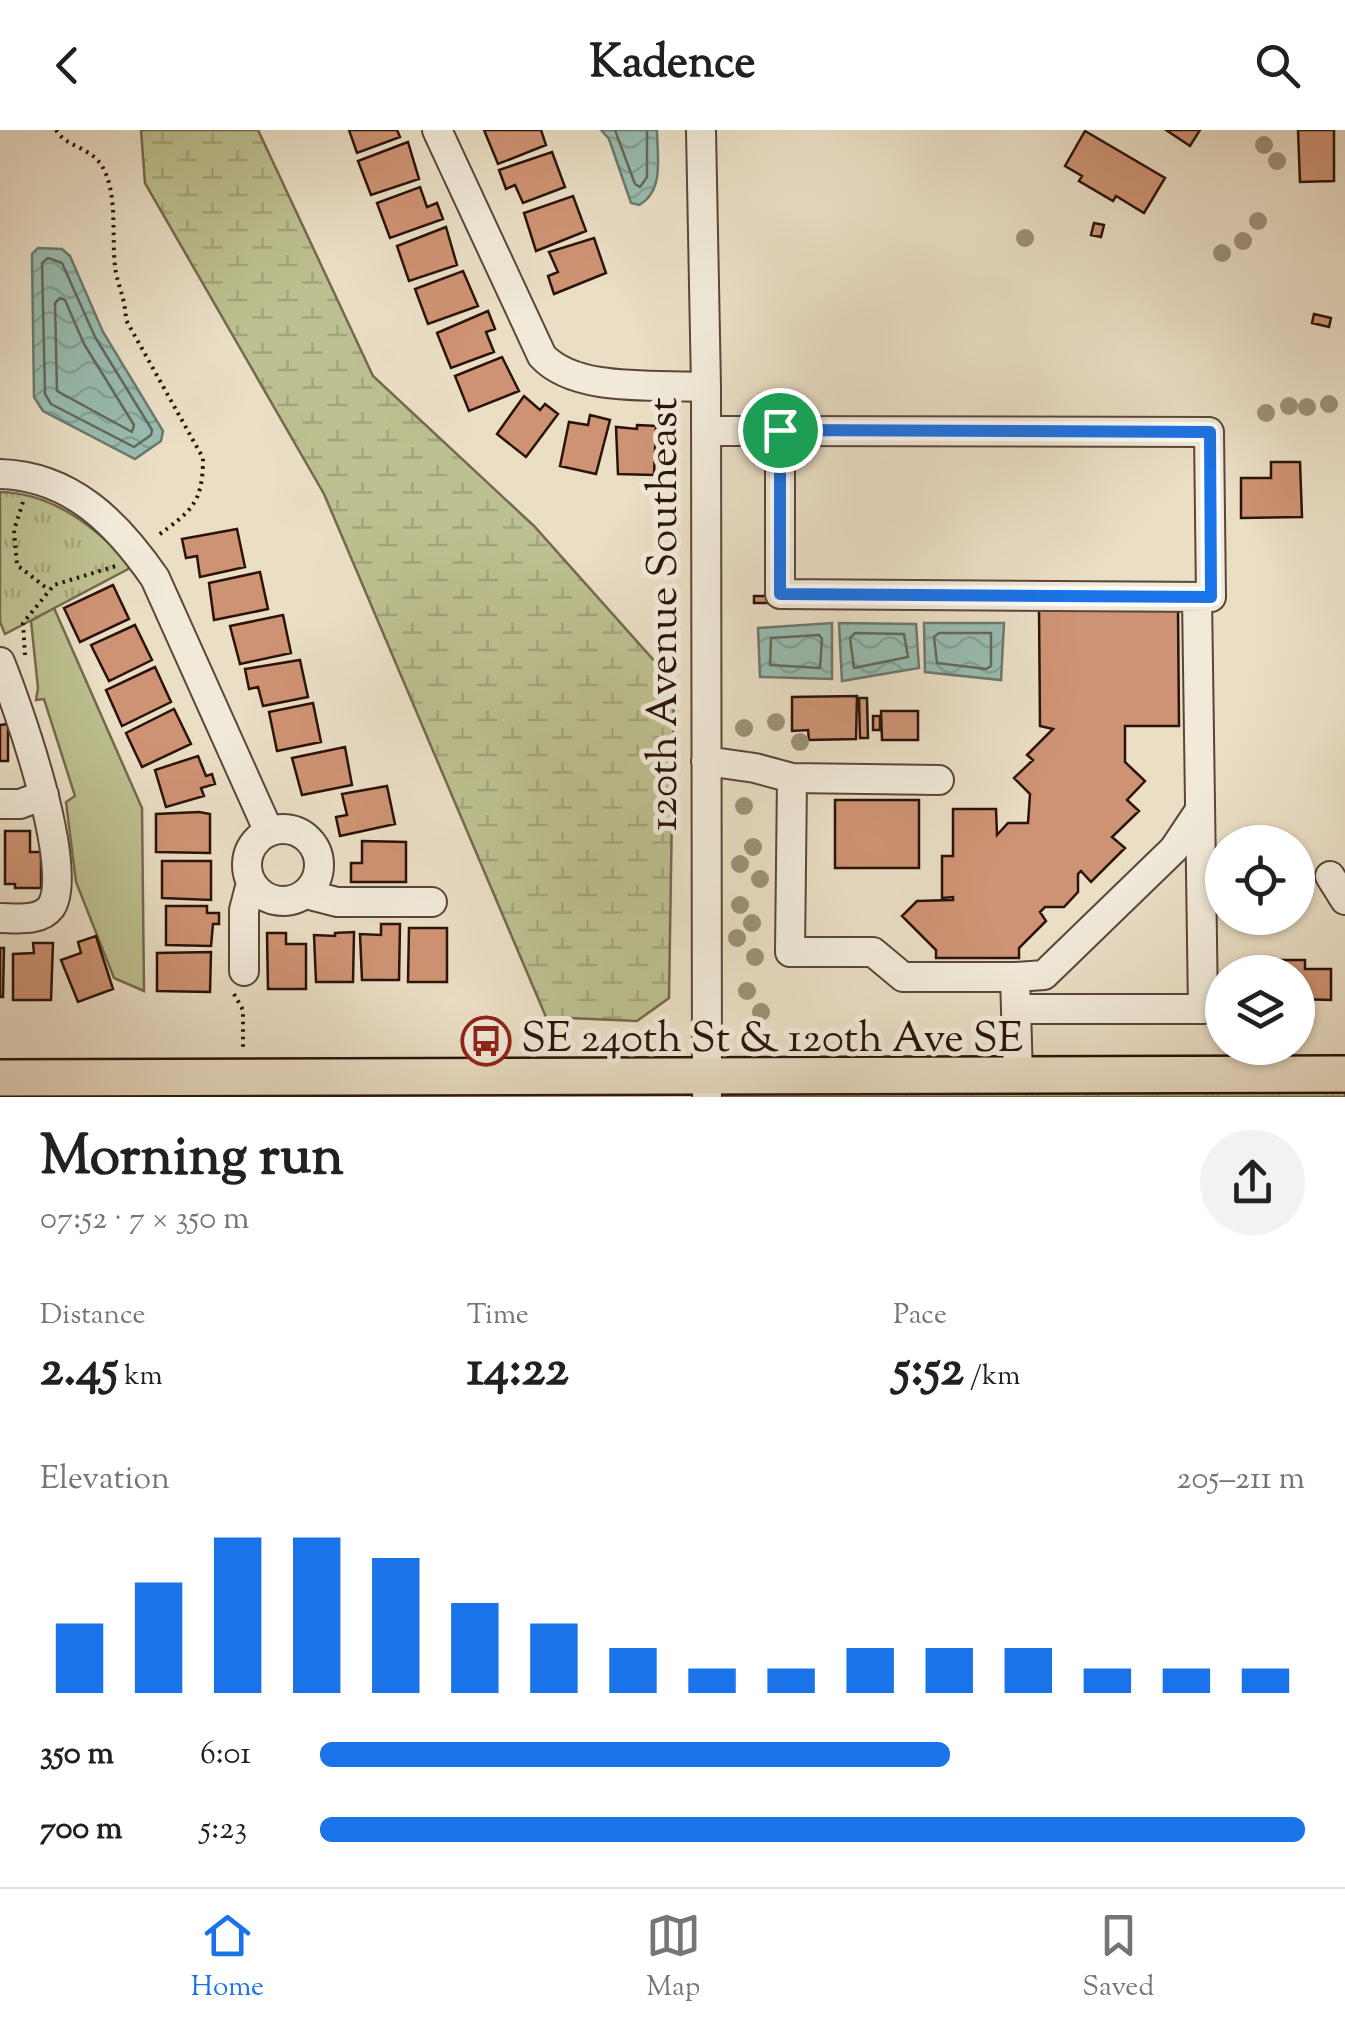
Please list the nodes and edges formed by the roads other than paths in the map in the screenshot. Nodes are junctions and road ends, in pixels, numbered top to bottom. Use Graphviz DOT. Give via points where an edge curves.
graph roads {
  1 [pos="437,130"];
  2 [pos="701,130"];
  3 [pos="706,387"];
  4 [pos="706,430"];
  5 [pos="780,430"];
  6 [pos="0,474"];
  7 [pos="1197,597"];
  8 [pos="13,660"];
  9 [pos="706,761"];
  10 [pos="792,778"];
  11 [pos="938,780"];
  12 [pos="44,795"];
  13 [pos="0,804"];
  14 [pos="1200,810"];
  15 [pos="269,832"];
  16 [pos="251,883"];
  17 [pos="306,894"];
  18 [pos="432,902"];
  19 [pos="0,918"];
  20 [pos="244,972"];
  21 [pos="1015,977"];
  22 [pos="1016,1009"];
  23 [pos="1345,1074"];
  24 [pos="1018,1075"];
  25 [pos="0,1078"];
  26 [pos="707,1086"];
  1 -- 3 [label="street" via="542,356 554,369 591,380"];
  2 -- 3 [label="street, 120th Avenue Southeast"];
  3 -- 4 [label="street, 120th Avenue Southeast"];
  4 -- 5 [label="street"];
  4 -- 9 [label="street, 120th Avenue Southeast"];
  5 -- 7 [label="street" via="780,594"];
  5 -- 7 [label="street" via="1210,432 1211,597"];
  6 -- 15 [label="street" via="74,494 137,552 155,578"];
  7 -- 14 [label="street"];
  8 -- 12 [label="street"];
  9 -- 10 [label="street"];
  9 -- 26 [label="street, 120th Avenue Southeast"];
  10 -- 11 [label="street"];
  10 -- 21 [label="street" via="790,952 873,952 904,977"];
  12 -- 13 [label="street"];
  12 -- 19 [label="street" via="57,876 53,905 43,914"];
  14 -- 21 [label="street" via="1174,848 1044,975"];
  14 -- 22 [label="street" via="1203,1009"];
  15 -- 16 [label="street" via="247,859"];
  15 -- 17 [label="street" via="292,830 312,842 320,863"];
  16 -- 17 [label="street" via="276,901"];
  16 -- 20 [label="street"];
  17 -- 18 [label="street" via="337,902"];
  21 -- 22 [label="street"];
  22 -- 24 [label="street"];
  23 -- 24 [label="main road"];
  24 -- 26 [label="main road"];
  25 -- 26 [label="main road"];
}
